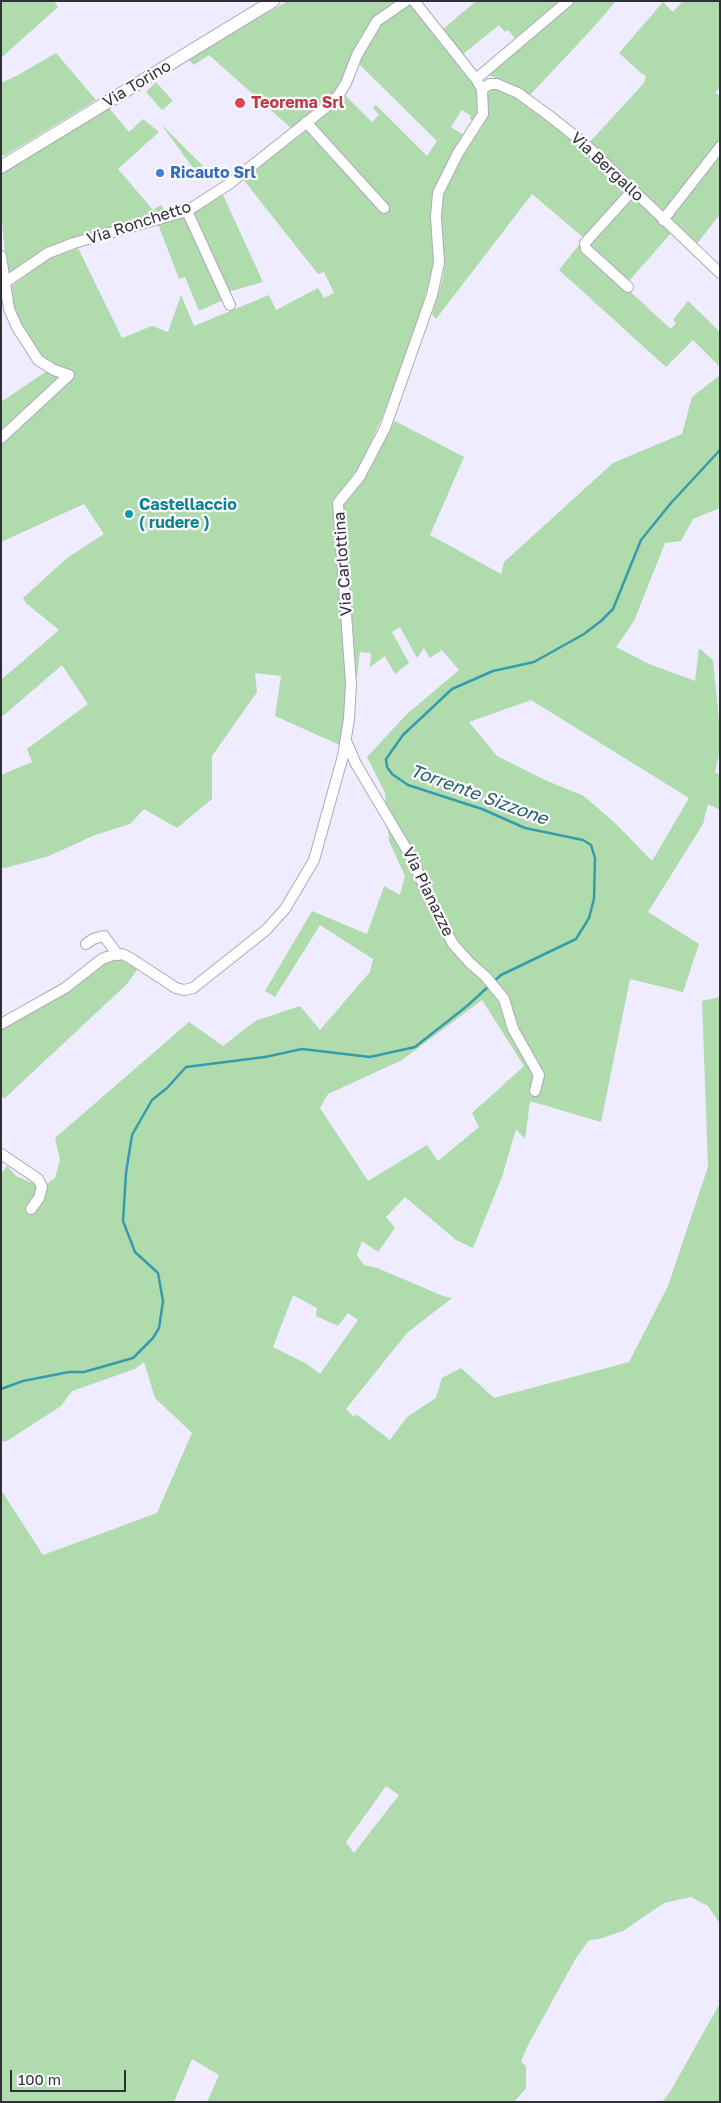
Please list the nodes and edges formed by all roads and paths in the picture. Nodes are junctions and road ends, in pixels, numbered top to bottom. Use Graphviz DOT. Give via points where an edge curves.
graph roads {
  1 [pos="273,1"];
  2 [pos="406,1"];
  3 [pos="414,1"];
  4 [pos="568,1"];
  5 [pos="476,79"];
  6 [pos="482,89"];
  7 [pos="306,122"];
  8 [pos="720,147"];
  9 [pos="1,167"];
  10 [pos="632,191"];
  11 [pos="384,208"];
  12 [pos="187,211"];
  13 [pos="664,220"];
  14 [pos="1,256"];
  15 [pos="720,273"];
  16 [pos="4,283"];
  17 [pos="628,287"];
  18 [pos="230,305"];
  19 [pos="1,438"];
  20 [pos="346,740"];
  21 [pos="86,944"];
  22 [pos="118,954"];
  23 [pos="1,1024"];
  24 [pos="536,1091"];
  25 [pos="1,1154"];
  26 [pos="31,1208"];
  1 -- 9 [label="main road, Via Torino"];
  2 -- 7 [label="street, Via Ronchetto" via="377,21 338,96"];
  3 -- 5 [label="street, Via Carlottina"];
  4 -- 5 [label="street"];
  5 -- 6 [label="street, Via Carlottina"];
  6 -- 10 [label="street, Via Bergallo" via="497,84 518,92 585,144"];
  6 -- 20 [label="street, Via Carlottina" via="483,114 438,193 439,263 432,295 385,428 360,476 338,503 351,683"];
  7 -- 11 [label="street"];
  7 -- 12 [label="street, Via Ronchetto" via="229,184"];
  8 -- 13 [label="street"];
  10 -- 13 [label="street, Via Bergallo"];
  10 -- 17 [label="street" via="585,243 586,249"];
  12 -- 16 [label="street, Via Ronchetto" via="74,243 48,254"];
  12 -- 18 [label="street"];
  13 -- 15 [label="street, Via Bergallo"];
  14 -- 16 [label="street"];
  16 -- 19 [label="street" via="9,309 38,360 69,375"];
  20 -- 22 [label="street, Via Carlottina" via="314,860 285,909 266,930 194,988 184,990"];
  20 -- 24 [label="street, Via Pianazze" via="356,764 410,855 453,944 504,999 513,1030 539,1075"];
  21 -- 22 [label="street" via="104,936"];
  22 -- 23 [label="street" via="102,959 65,988"];
  25 -- 26 [label="street" via="38,1180 42,1187"];
}
